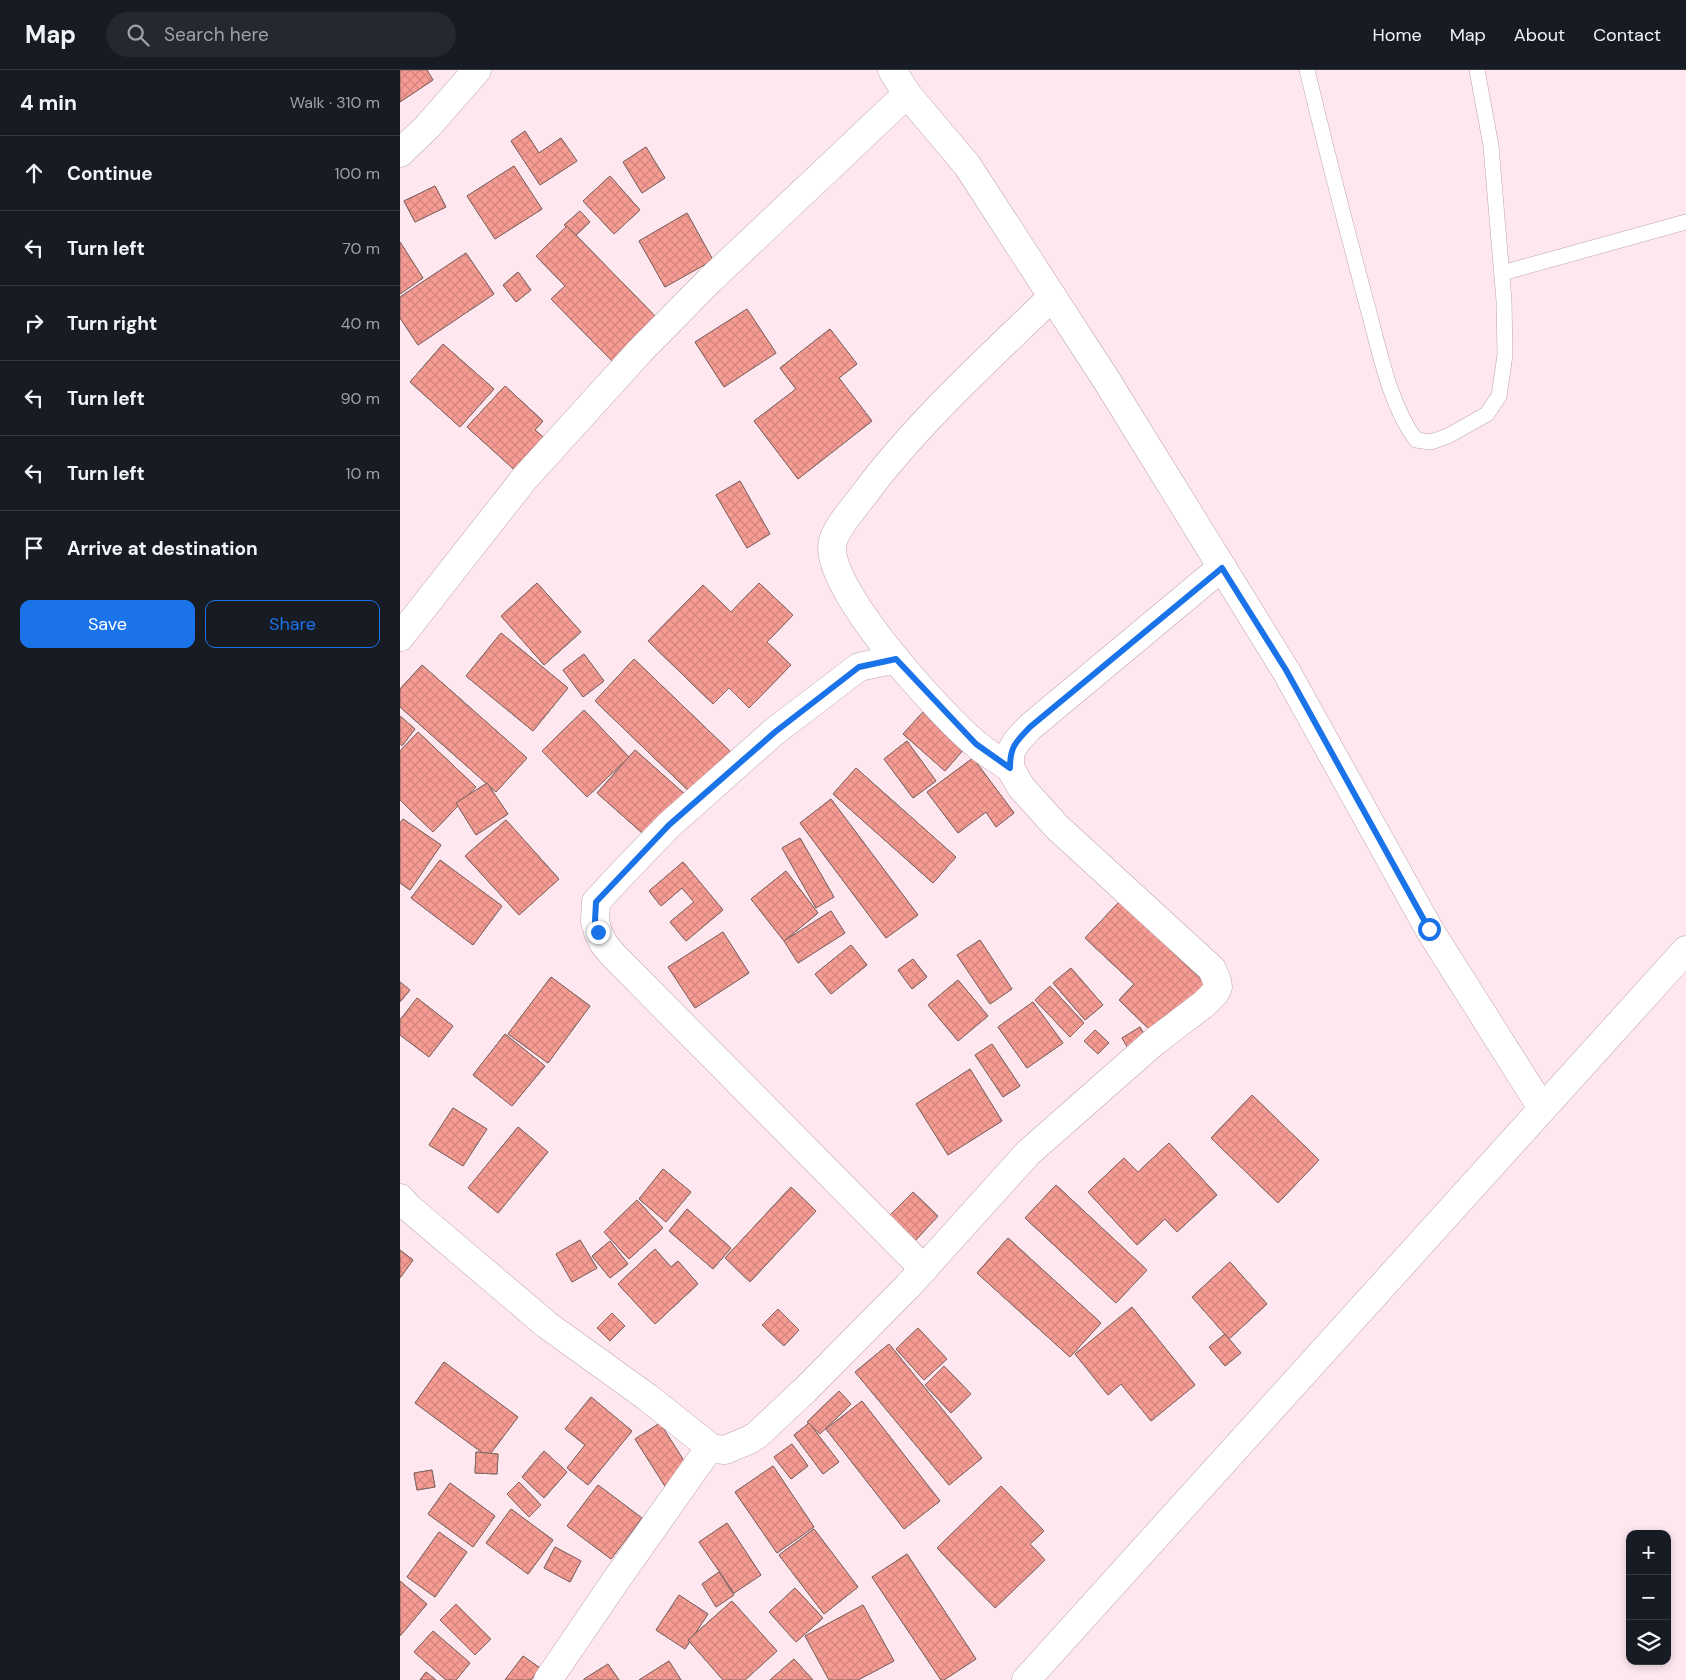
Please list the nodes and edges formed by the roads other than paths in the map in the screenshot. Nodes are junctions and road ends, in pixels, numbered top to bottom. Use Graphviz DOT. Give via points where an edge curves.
graph roads {
  1 [pos="477,70"];
  2 [pos="892,70"];
  3 [pos="1307,70"];
  4 [pos="1477,70"];
  5 [pos="907,94"];
  6 [pos="400,153"];
  7 [pos="1686,222"];
  8 [pos="1502,273"];
  9 [pos="1052,297"];
  10 [pos="1222,568"];
  11 [pos="871,627"];
  12 [pos="400,637"];
  13 [pos="896,659"];
  14 [pos="859,667"];
  15 [pos="1010,768"];
  16 [pos="1686,950"];
  17 [pos="1542,1108"];
  18 [pos="400,1198"];
  19 [pos="924,1269"];
  20 [pos="710,1447"];
  21 [pos="548,1680"];
  22 [pos="1026,1680"];
  1 -- 6 [label="street"];
  2 -- 5 [label="street"];
  3 -- 8 [label="lane" via="1380,354 1396,402 1416,440 1430,442 1448,436 1487,414 1499,396 1505,356"];
  4 -- 8 [label="lane" via="1491,146"];
  5 -- 9 [label="street" via="967,166"];
  5 -- 12 [label="street" via="710,280 640,351 524,479"];
  7 -- 8 [label="lane"];
  9 -- 10 [label="street"];
  9 -- 11 [label="street" via="922,424 839,527 832,543 835,565 846,590"];
  10 -- 15 [label="street" via="1030,727 1010,753"];
  10 -- 17 [label="street" via="1286,670 1429,929"];
  11 -- 13 [label="street"];
  11 -- 14 [label="street"];
  13 -- 14 [label="street"];
  13 -- 15 [label="street" via="976,744"];
  14 -- 19 [label="street" via="775,732 669,825 596,902 595,921 601,938 613,955"];
  15 -- 19 [label="street" via="1020,787 1057,826 1212,969 1218,986 1204,1004 1154,1042 1028,1153"];
  16 -- 17 [label="street"];
  17 -- 22 [label="street"];
  18 -- 20 [label="street" via="547,1325"];
  19 -- 20 [label="street" via="757,1434 725,1450"];
  20 -- 21 [label="street"];
}
